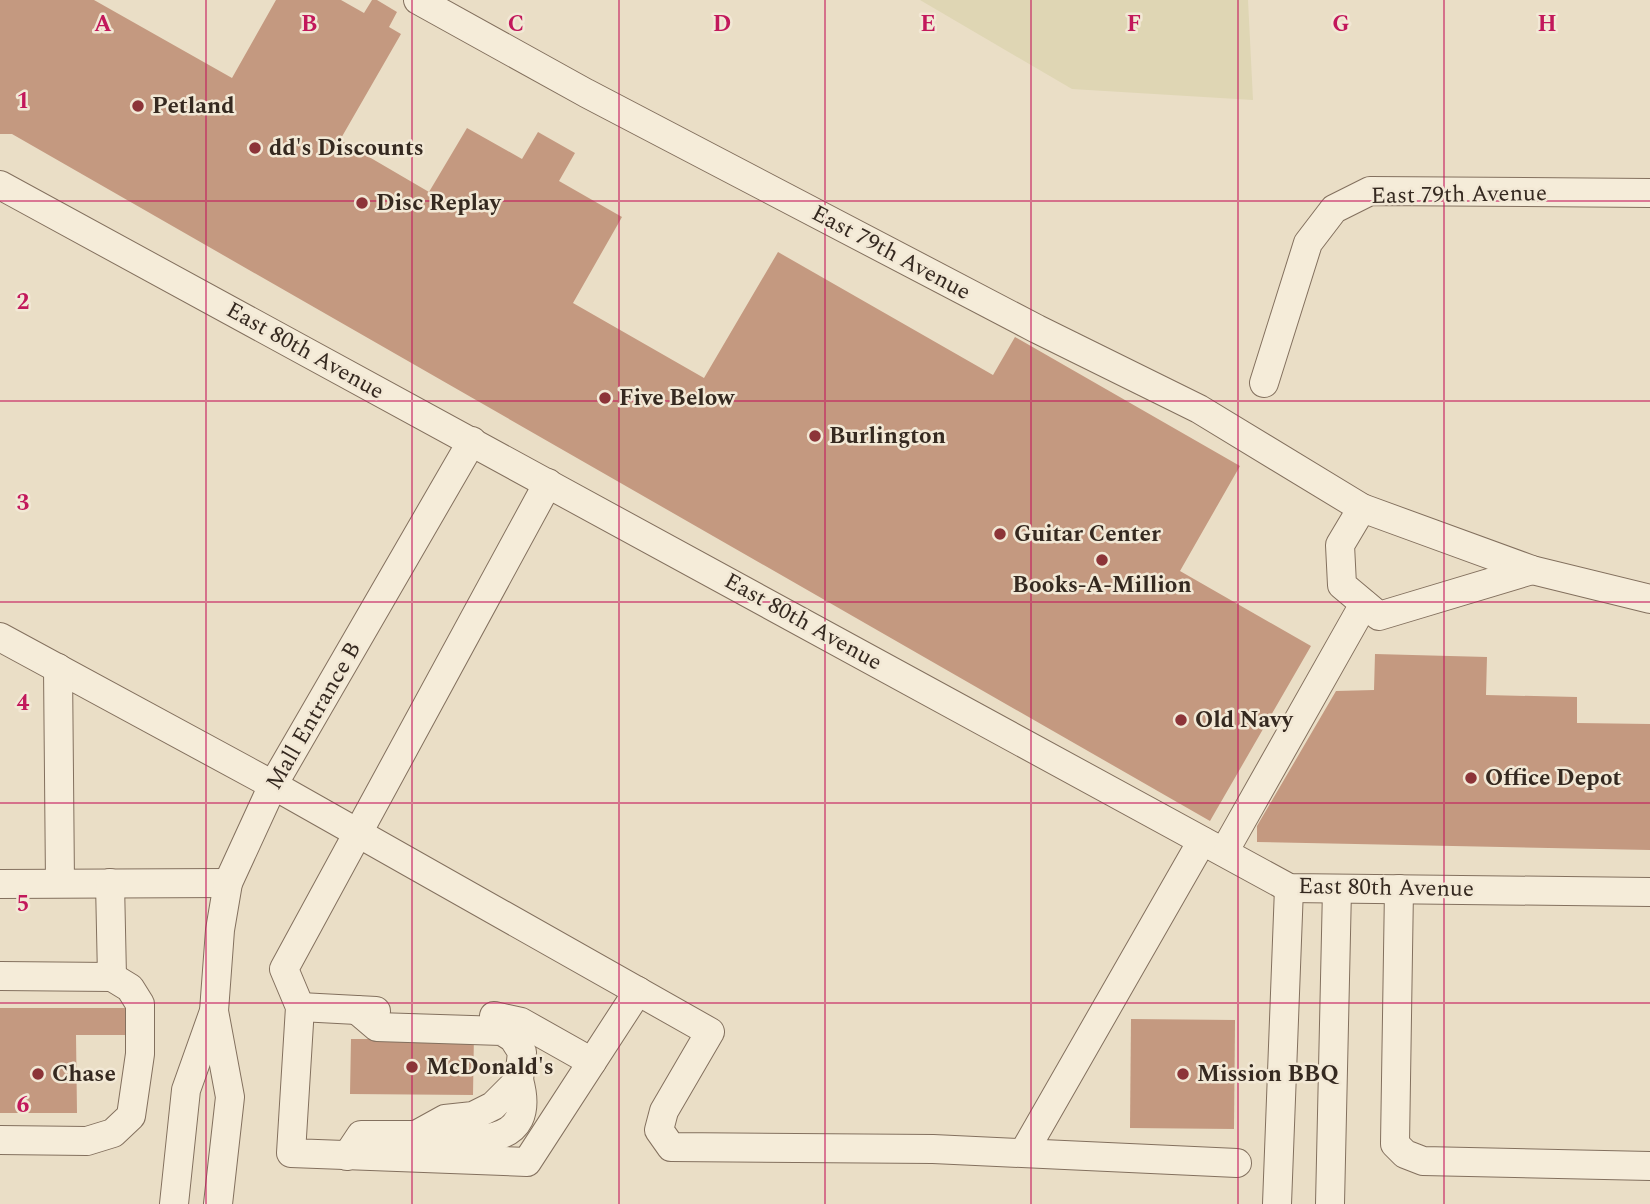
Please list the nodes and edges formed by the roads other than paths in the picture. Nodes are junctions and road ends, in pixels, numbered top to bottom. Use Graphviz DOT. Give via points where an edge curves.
graph roads {
  1 [pos="418,0"];
  2 [pos="0,186"];
  3 [pos="1650,193"];
  4 [pos="1264,383"];
  5 [pos="472,441"];
  6 [pos="548,483"];
  7 [pos="1362,508"];
  8 [pos="1532,570"];
  9 [pos="1650,599"];
  10 [pos="1364,604"];
  11 [pos="0,637"];
  12 [pos="58,668"];
  13 [pos="273,785"];
  14 [pos="357,833"];
  15 [pos="1213,846"];
  16 [pos="60,883"];
  17 [pos="110,883"];
  18 [pos="228,883"];
  19 [pos="0,884"];
  20 [pos="1289,888"];
  21 [pos="1337,889"];
  22 [pos="1399,889"];
  23 [pos="1650,892"];
  24 [pos="0,976"];
  25 [pos="112,977"];
  26 [pos="638,991"];
  27 [pos="300,1007"];
  28 [pos="357,1010"];
  29 [pos="214,1011"];
  30 [pos="592,1062"];
  31 [pos="0,1140"];
  32 [pos="1024,1152"];
  33 [pos="346,1156"];
  34 [pos="1237,1163"];
  35 [pos="1650,1166"];
  36 [pos="174,1204"];
  37 [pos="218,1204"];
  38 [pos="1277,1204"];
  39 [pos="1329,1204"];
  1 -- 7 [label="lane, East 79th Avenue" via="586,93 1199,409"];
  2 -- 5 [label="lane, East 80th Avenue"];
  3 -- 4 [label="lane, East 79th Avenue" via="1370,191 1334,209 1308,243"];
  5 -- 6 [label="lane, East 80th Avenue"];
  5 -- 13 [label="lane, Mall Entrance B"];
  6 -- 14 [label="lane"];
  6 -- 15 [label="lane, East 80th Avenue"];
  7 -- 8 [label="lane, East 79th Avenue"];
  7 -- 10 [label="lane" via="1340,545 1342,585"];
  8 -- 9 [label="lane, East 79th Avenue"];
  8 -- 10 [label="lane" via="1379,616"];
  10 -- 15 [label="lane"];
  11 -- 12 [label="lane"];
  12 -- 13 [label="lane"];
  12 -- 16 [label="lane"];
  13 -- 14 [label="lane"];
  13 -- 18 [label="lane, Mall Entrance B"];
  14 -- 26 [label="lane"];
  14 -- 27 [label="lane" via="284,969"];
  15 -- 20 [label="lane, East 80th Avenue"];
  15 -- 32 [label="lane"];
  16 -- 17 [label="lane"];
  16 -- 19 [label="lane"];
  17 -- 18 [label="lane"];
  17 -- 25 [label="lane"];
  18 -- 29 [label="lane, Mall Entrance B"];
  20 -- 21 [label="lane, East 80th Avenue"];
  20 -- 38 [label="lane"];
  21 -- 22 [label="lane, East 80th Avenue"];
  21 -- 39 [label="lane"];
  22 -- 23 [label="lane, East 80th Avenue"];
  22 -- 35 [label="lane" via="1395,1144 1423,1161"];
  24 -- 25 [label="lane"];
  25 -- 31 [label="lane" via="130,988 140,1004 140,1054 131,1115 113,1133 87,1140"];
  26 -- 30 [label="lane"];
  26 -- 32 [label="lane" via="710,1032 664,1111 659,1130 671,1147"];
  27 -- 28 [label="lane"];
  27 -- 33 [label="lane" via="291,1153"];
  28 -- 30 [label="lane" via="492,1016 521,1023"];
  28 -- 33 [label="lane" via="377,1027 502,1031 522,1052 519,1080 493,1106 473,1116 445,1119 416,1135 361,1135"];
  29 -- 36 [label="lane, Mall Entrance B" via="186,1090"];
  29 -- 37 [label="lane, Mall Entrance B" via="230,1097"];
  30 -- 33 [label="lane" via="527,1162"];
  32 -- 34 [label="lane"];
}
